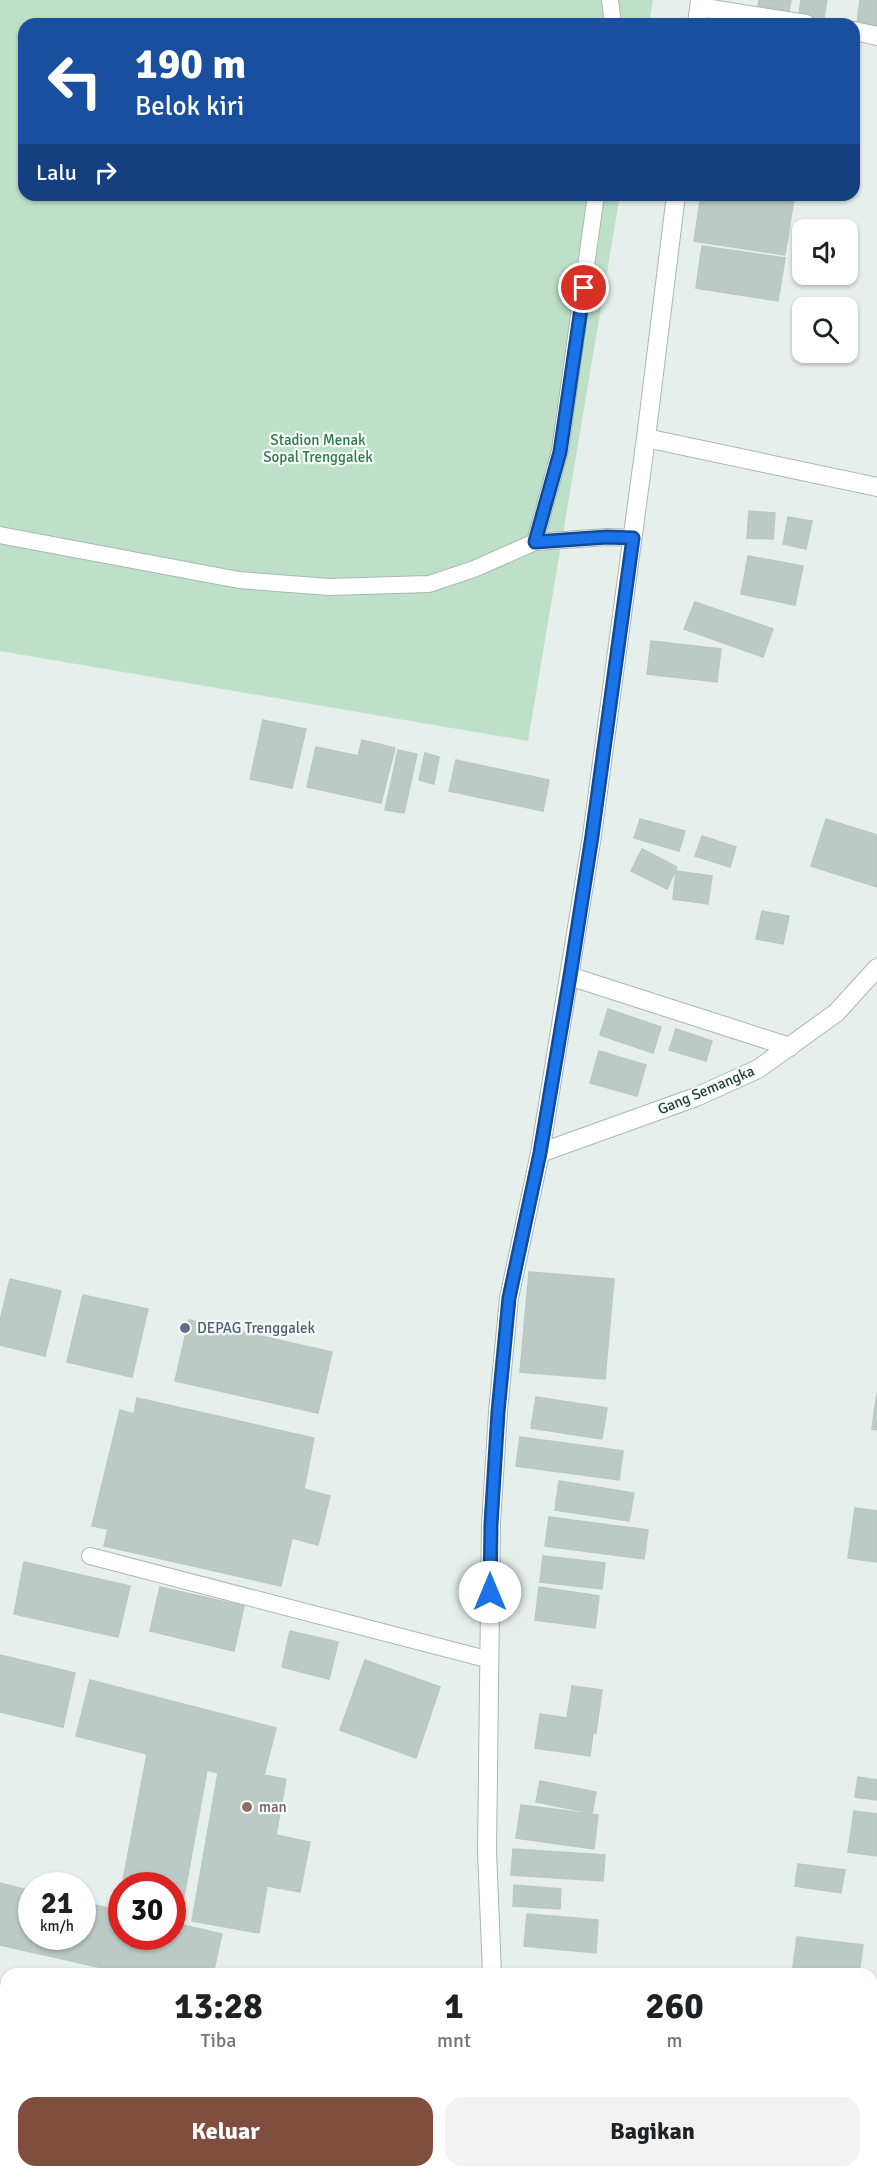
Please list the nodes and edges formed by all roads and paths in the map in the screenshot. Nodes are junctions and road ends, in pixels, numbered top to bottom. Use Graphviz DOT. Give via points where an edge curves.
graph roads {
  1 [pos="610,0"];
  2 [pos="698,10"];
  3 [pos="612,18"];
  4 [pos="760,18"];
  5 [pos="860,33"];
  6 [pos="877,36"];
  7 [pos="595,201"];
  8 [pos="675,201"];
  9 [pos="646,438"];
  10 [pos="877,487"];
  11 [pos="0,535"];
  12 [pos="633,538"];
  13 [pos="535,542"];
  14 [pos="877,968"];
  15 [pos="570,976"];
  16 [pos="790,1047"];
  17 [pos="540,1153"];
  18 [pos="90,1556"];
  19 [pos="489,1660"];
  20 [pos="492,1968"];
  1 -- 3 [label="lane"];
  2 -- 4 [label="street"];
  5 -- 6 [label="street"];
  7 -- 13 [label="lane" via="560,452"];
  8 -- 9 [label="street"];
  9 -- 10 [label="street"];
  9 -- 12 [label="street"];
  11 -- 13 [label="lane" via="239,580 329,588 429,584 474,570"];
  12 -- 13 [label="lane"];
  12 -- 15 [label="street"];
  14 -- 16 [label="street, Gang Semangka" via="836,1013"];
  15 -- 16 [label="street"];
  15 -- 17 [label="street"];
  16 -- 17 [label="street, Gang Semangka" via="758,1069 696,1097"];
  17 -- 19 [label="street" via="509,1298 491,1524"];
  18 -- 19 [label="lane"];
  19 -- 20 [label="street" via="487,1851"];
}
